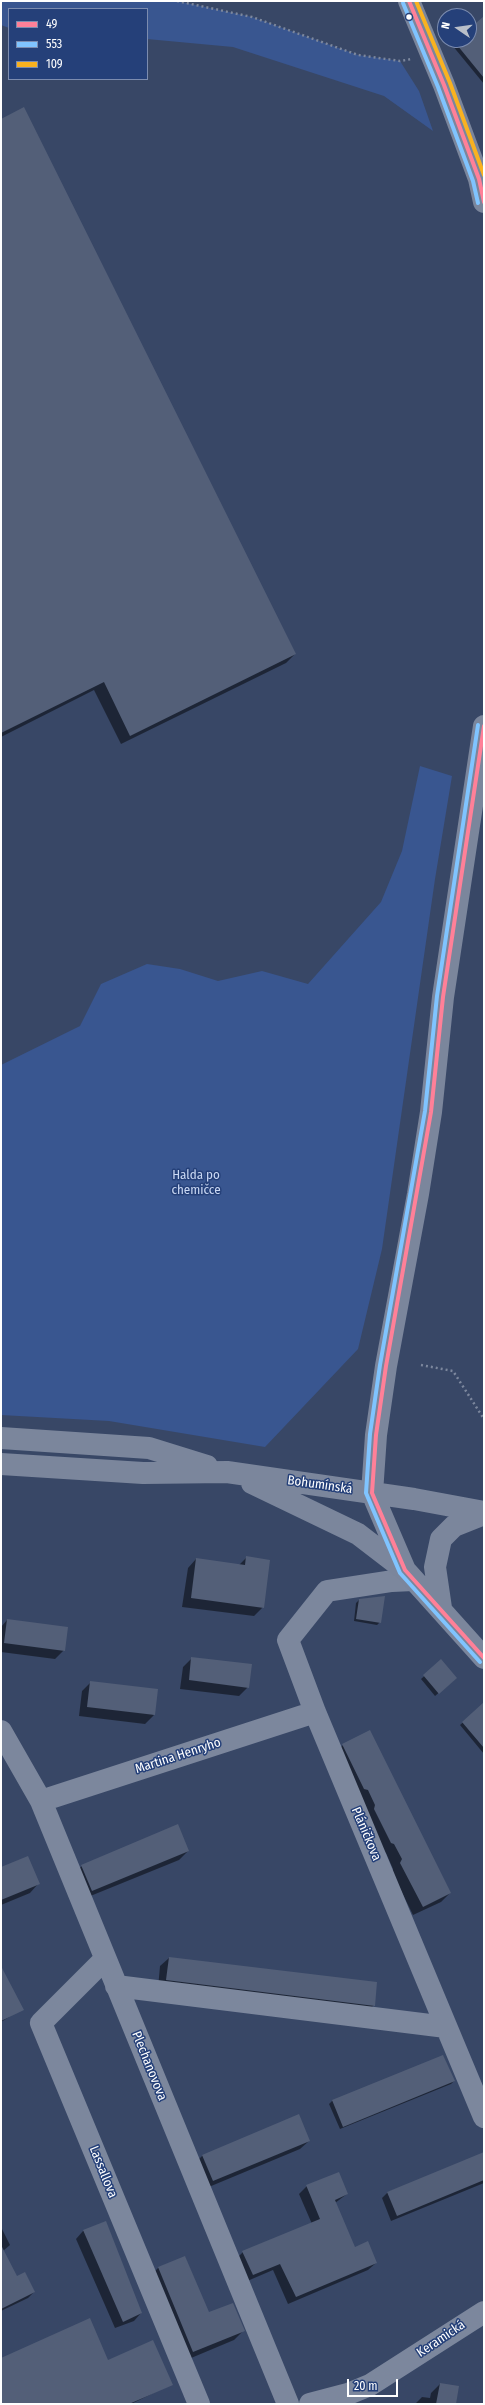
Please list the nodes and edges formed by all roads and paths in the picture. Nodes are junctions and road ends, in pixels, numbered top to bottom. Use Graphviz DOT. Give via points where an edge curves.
graph roads {
  1 [pos="177,1"];
  2 [pos="409,1"];
  3 [pos="432,54"];
  4 [pos="484,202"];
  5 [pos="484,726"];
  6 [pos="421,1365"];
  7 [pos="484,1419"];
  8 [pos="1,1438"];
  9 [pos="6,1465"];
  10 [pos="227,1472"];
  11 [pos="372,1493"];
  12 [pos="484,1513"];
  13 [pos="409,1575"];
  14 [pos="441,1608"];
  15 [pos="484,1658"];
  16 [pos="315,1712"];
  17 [pos="1,1732"];
  18 [pos="41,1801"];
  19 [pos="105,1959"];
  20 [pos="116,1986"];
  21 [pos="446,2026"];
  22 [pos="484,2117"];
  23 [pos="484,2312"];
  24 [pos="199,2404"];
  25 [pos="288,2404"];
  26 [pos="310,2404"];
  1 -- 3 [label="path" via="252,17 358,55 400,61"];
  2 -- 3 [label="main road"];
  3 -- 4 [label="main road" via="479,179"];
  5 -- 11 [label="main road" via="443,998 431,1112 382,1389"];
  6 -- 7 [label="path" via="454,1371"];
  8 -- 10 [label="main road, Bohumínská" via="149,1448"];
  9 -- 10 [label="main road, Bohumínská" via="143,1473"];
  10 -- 11 [label="main road, Bohumínská"];
  10 -- 13 [label="main road" via="358,1534"];
  11 -- 12 [label="main road, Bohumínská"];
  11 -- 13 [label="main road"];
  12 -- 14 [label="main road" via="454,1526 441,1539 435,1567"];
  13 -- 14 [label="main road"];
  13 -- 16 [label="street, Pláničkova" via="392,1581 327,1591 288,1640"];
  14 -- 15 [label="main road"];
  16 -- 18 [label="street, Martina Henryho"];
  16 -- 21 [label="street, Pláničkova"];
  17 -- 18 [label="street, Plechanovova"];
  18 -- 19 [label="street, Plechanovova"];
  19 -- 20 [label="street, Plechanovova"];
  19 -- 24 [label="street, Lassallova" via="41,2023"];
  20 -- 21 [label="street"];
  20 -- 25 [label="street, Plechanovova"];
  21 -- 22 [label="street, Pláničkova"];
  23 -- 26 [label="street, Keramická" via="370,2385"];
}
